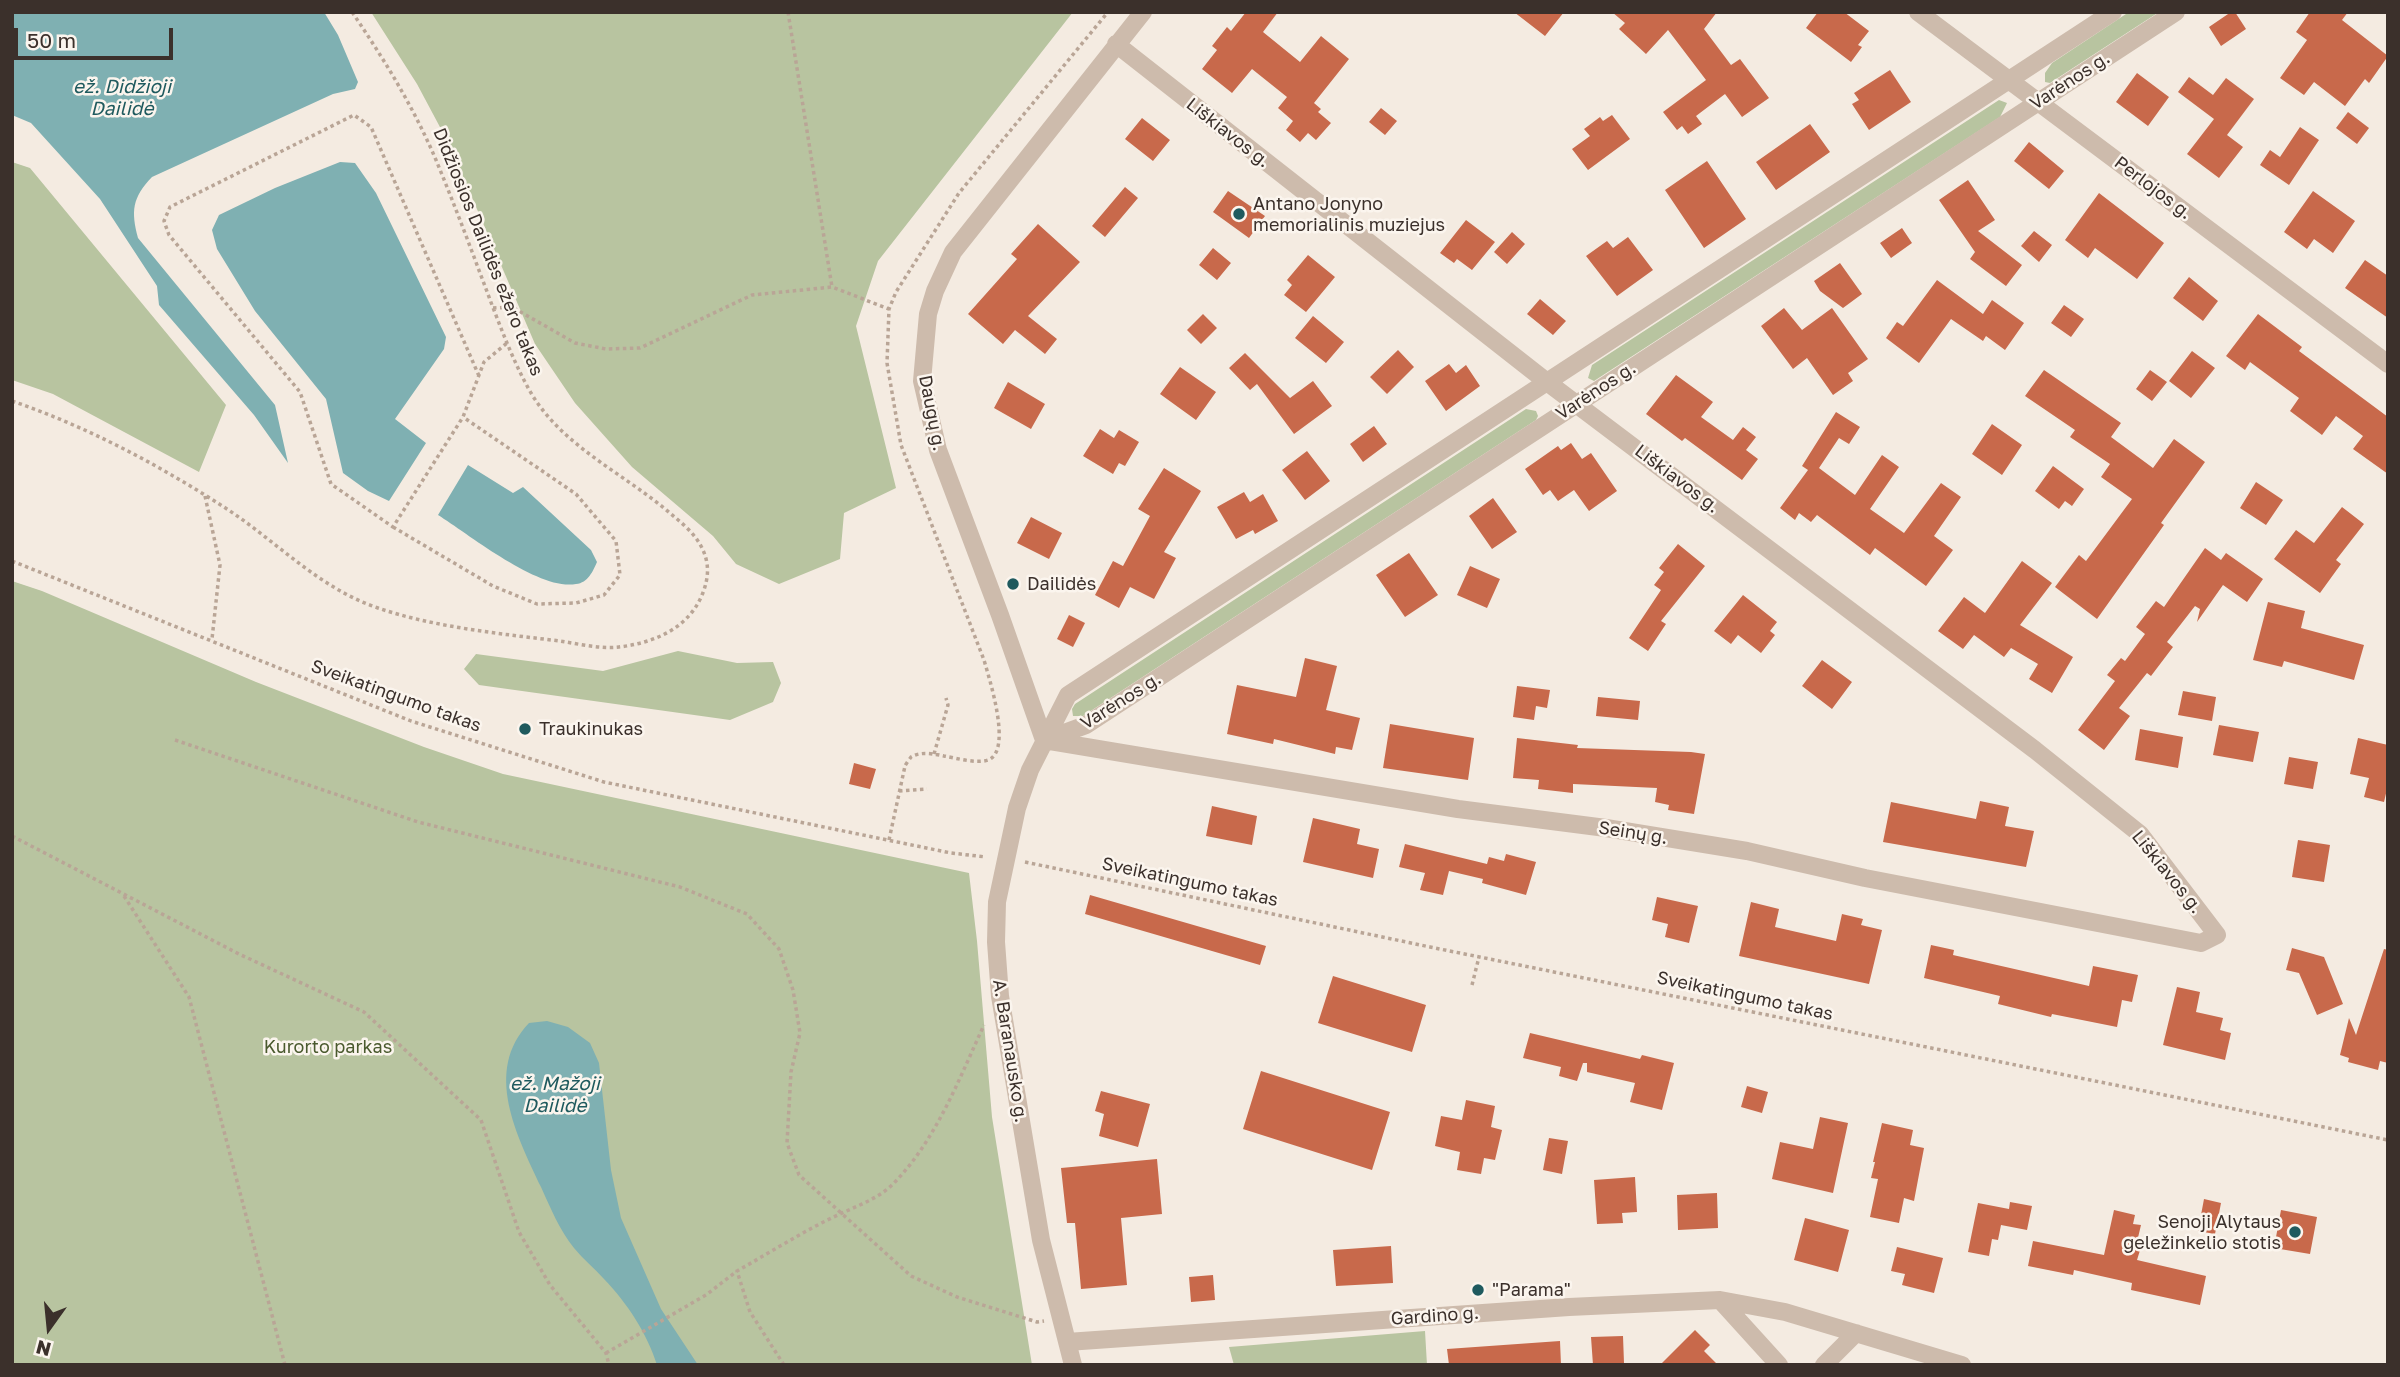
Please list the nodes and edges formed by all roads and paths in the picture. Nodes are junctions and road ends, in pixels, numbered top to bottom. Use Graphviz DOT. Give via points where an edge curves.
graph roads {
  1 [pos="352,12"];
  2 [pos="788,12"];
  3 [pos="1143,12"];
  4 [pos="1918,12"];
  5 [pos="2113,12"];
  6 [pos="2176,12"];
  7 [pos="1115,44"];
  8 [pos="2009,80"];
  9 [pos="2039,102"];
  10 [pos="832,287"];
  11 [pos="493,308"];
  12 [pos="889,309"];
  13 [pos="507,343"];
  14 [pos="2388,364"];
  15 [pos="479,376"];
  16 [pos="1548,382"];
  17 [pos="12,401"];
  18 [pos="1578,404"];
  19 [pos="463,417"];
  20 [pos="205,496"];
  21 [pos="393,527"];
  22 [pos="12,561"];
  23 [pos="212,639"];
  24 [pos="946,698"];
  25 [pos="175,740"];
  26 [pos="1044,740"];
  27 [pos="934,754"];
  28 [pos="927,789"];
  29 [pos="899,791"];
  30 [pos="12,836"];
  31 [pos="1006,859"];
  32 [pos="122,895"];
  33 [pos="2217,935"];
  34 [pos="1479,957"];
  35 [pos="1472,985"];
  36 [pos="987,1020"];
  37 [pos="2388,1140"];
  38 [pos="840,1214"];
  39 [pos="737,1271"];
  40 [pos="1720,1300"];
  41 [pos="1061,1319"];
  42 [pos="1856,1333"];
  43 [pos="1068,1342"];
  44 [pos="606,1353"];
  45 [pos="285,1365"];
  46 [pos="609,1365"];
  47 [pos="784,1365"];
  48 [pos="1073,1365"];
  49 [pos="1779,1365"];
  50 [pos="1824,1365"];
  51 [pos="1962,1365"];
  1 -- 11 [label="path, Didžiosios Dailidės ežero takas" via="421,127"];
  2 -- 10 [label="path"];
  3 -- 7 [label="street, Daugų g."];
  4 -- 8 [label="street, Perlojos g."];
  5 -- 8 [label="street, Varėnos g."];
  6 -- 9 [label="street, Varėnos g."];
  7 -- 16 [label="street, Liškiavos g."];
  7 -- 26 [label="street, Daugų g." via="953,252 935,291 925,335 922,381 938,450"];
  8 -- 9 [label="street, Perlojos g."];
  8 -- 16 [label="street, Varėnos g."];
  9 -- 14 [label="street, Perlojos g."];
  9 -- 18 [label="street, Varėnos g."];
  10 -- 11 [label="path" via="752,295 640,348 606,349 575,342 512,307"];
  10 -- 12 [label="path"];
  11 -- 13 [label="path, Didžiosios Dailidės ežero takas"];
  13 -- 15 [label="path" via="484,362"];
  13 -- 20 [label="path, Didžiosios Dailidės ežero takas" via="533,397 556,424 590,455 659,504 702,547 709,568 704,592 693,613 666,635 614,648 503,634 379,609 339,593"];
  15 -- 19 [label="path"];
  15 -- 21 [label="path" via="371,127 354,115 170,207 164,221 169,235 300,392 331,484"];
  16 -- 18 [label="street, Liškiavos g."];
  16 -- 26 [label="street, Varėnos g." via="1068,695"];
  17 -- 20 [label="path, Didžiosios Dailidės ežero takas" via="125,451"];
  18 -- 26 [label="street, Varėnos g." via="1086,725"];
  18 -- 33 [label="street, Liškiavos g." via="2140,834"];
  19 -- 21 [label="path"];
  19 -- 21 [label="path" via="576,494 616,541 620,575 604,595 576,603 537,604 493,586"];
  20 -- 23 [label="path" via="220,565"];
  22 -- 23 [label="path, Sveikatingumo takas"];
  23 -- 31 [label="path, Sveikatingumo takas" via="411,721 604,782 951,853"];
  24 -- 27 [label="path"];
  25 -- 38 [label="path" via="418,822 680,887 747,914 779,949 793,990 800,1034 791,1072 787,1143 799,1175"];
  26 -- 31 [label="street, A. Baranausko g." via="1017,808"];
  26 -- 33 [label="street, Seinų g." via="1458,809 1747,851 2201,943"];
  28 -- 29 [label="path"];
  30 -- 32 [label="path"];
  31 -- 34 [label="path, Sveikatingumo takas"];
  31 -- 41 [label="street, A. Baranausko g." via="997,902 1000,996 1041,1240"];
  32 -- 44 [label="path" via="364,1012 481,1120 519,1232 550,1285"];
  32 -- 45 [label="path" via="189,997"];
  34 -- 35 [label="path"];
  34 -- 37 [label="path, Sveikatingumo takas"];
  36 -- 38 [label="path" via="923,1149 893,1184 864,1205"];
  38 -- 39 [label="path"];
  38 -- 41 [label="path" via="911,1276 957,1297 1037,1322"];
  39 -- 44 [label="path" via="706,1295"];
  39 -- 47 [label="path" via="750,1312"];
  40 -- 42 [label="street, Gardino g." via="1785,1312"];
  40 -- 43 [label="street, Gardino g."];
  40 -- 49 [label="street"];
  41 -- 43 [label="street, A. Baranausko g."];
  42 -- 50 [label="street"];
  42 -- 51 [label="street, Gardino g."];
  43 -- 48 [label="street, A. Baranausko g."];
  44 -- 46 [label="path"];
}
